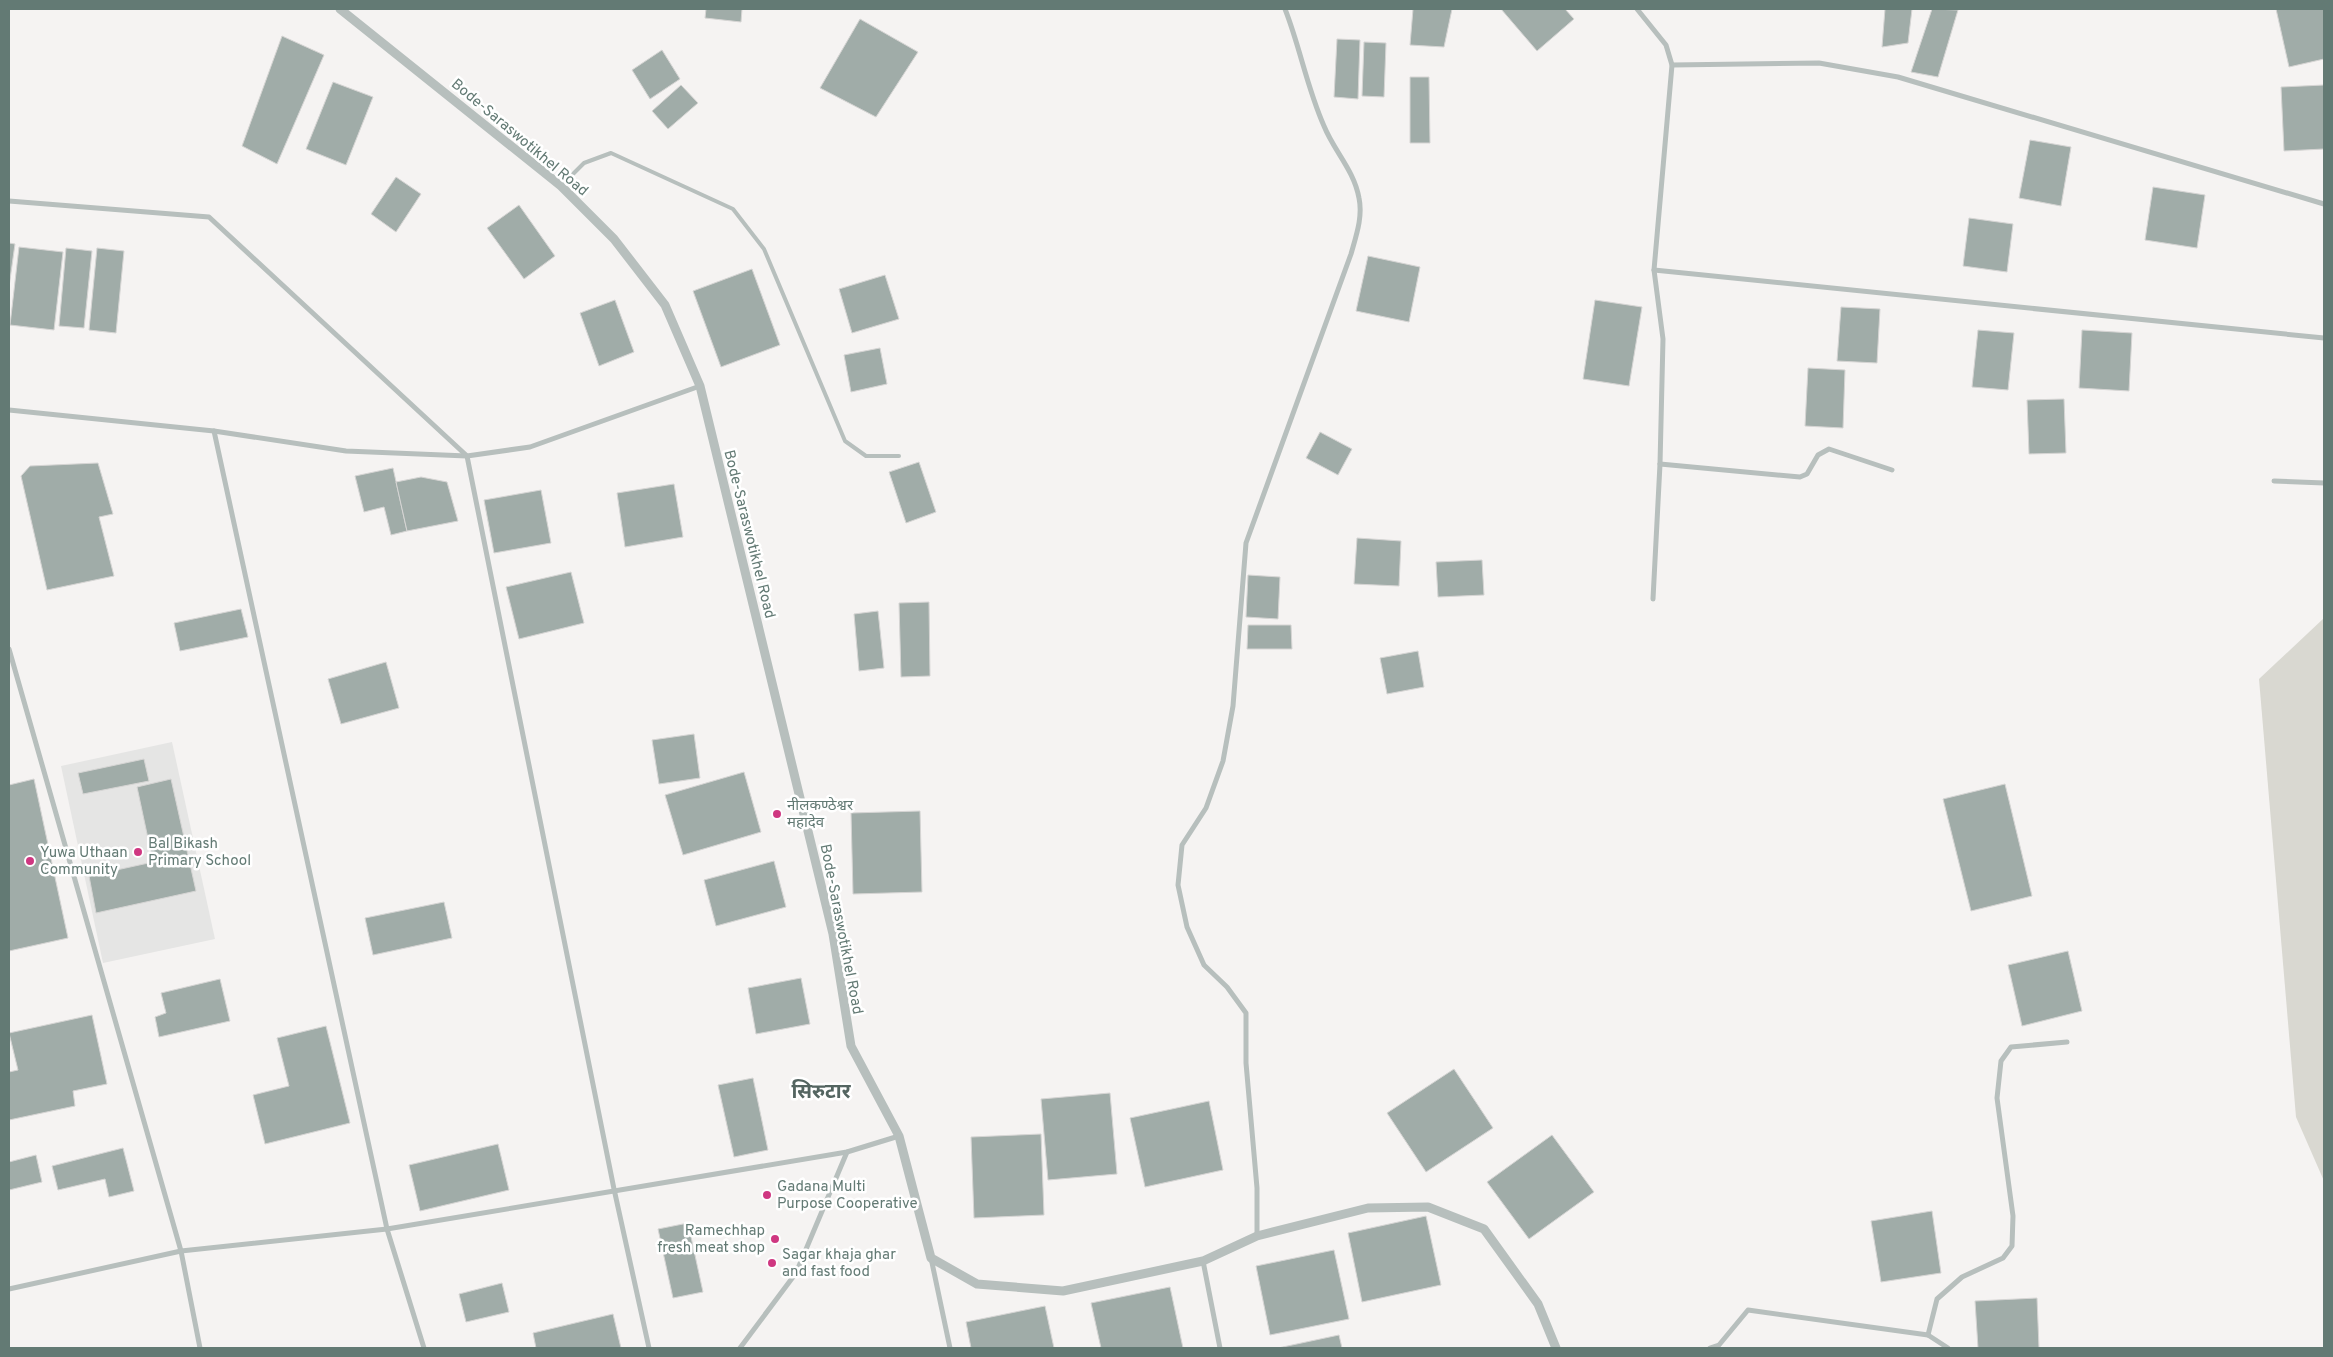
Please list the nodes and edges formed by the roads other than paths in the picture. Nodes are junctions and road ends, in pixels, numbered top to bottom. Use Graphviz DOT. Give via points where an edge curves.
graph roads {
  1 [pos="340,9"];
  2 [pos="1285,9"];
  3 [pos="1637,9"];
  4 [pos="1672,65"];
  5 [pos="561,186"];
  6 [pos="9,200"];
  7 [pos="2324,204"];
  8 [pos="1654,270"];
  9 [pos="2324,338"];
  10 [pos="700,386"];
  11 [pos="9,410"];
  12 [pos="214,431"];
  13 [pos="467,456"];
  14 [pos="898,456"];
  15 [pos="1660,464"];
  16 [pos="1892,470"];
  17 [pos="2274,481"];
  18 [pos="2324,484"];
  19 [pos="1653,599"];
  20 [pos="9,649"];
  21 [pos="2067,1042"];
  22 [pos="899,1136"];
  23 [pos="847,1152"];
  24 [pos="614,1189"];
  25 [pos="387,1229"];
  26 [pos="1257,1236"];
  27 [pos="181,1251"];
  28 [pos="931,1258"];
  29 [pos="1203,1261"];
  30 [pos="9,1289"];
  31 [pos="1928,1335"];
  32 [pos="200,1348"];
  33 [pos="424,1348"];
  34 [pos="649,1348"];
  35 [pos="740,1348"];
  36 [pos="950,1348"];
  37 [pos="1220,1348"];
  38 [pos="1556,1348"];
  39 [pos="1710,1348"];
  40 [pos="1948,1348"];
  1 -- 5 [label="street, Bode-Saraswotikhel Road"];
  2 -- 26 [label="street" via="1324,128 1350,168 1360,199 1360,222 1246,543 1233,706 1223,761 1206,808 1182,845 1178,885 1187,927 1204,966 1227,987 1246,1013 1246,1063 1257,1179"];
  3 -- 4 [label="street" via="1666,45"];
  4 -- 7 [label="street" via="1820,63 1898,77"];
  4 -- 8 [label="street"];
  5 -- 10 [label="street, Bode-Saraswotikhel Road" via="614,239 665,305"];
  5 -- 14 [label="lane" via="584,162 611,153 732,209 764,249 845,441 866,456"];
  6 -- 13 [label="street" via="209,217"];
  8 -- 9 [label="street"];
  8 -- 15 [label="street" via="1663,339"];
  10 -- 13 [label="street" via="530,448"];
  10 -- 22 [label="street, Bode-Saraswotikhel Road" via="832,934 851,1046"];
  11 -- 12 [label="street"];
  12 -- 13 [label="street" via="346,451"];
  12 -- 25 [label="street"];
  13 -- 24 [label="street"];
  15 -- 16 [label="street" via="1800,477 1807,474 1818,454 1829,449"];
  15 -- 19 [label="street"];
  17 -- 18 [label="street"];
  20 -- 27 [label="street"];
  21 -- 31 [label="street" via="2011,1047 2001,1060 1997,1098 2013,1216 2012,1246 2003,1258 1962,1278 1937,1299"];
  22 -- 23 [label="street"];
  22 -- 28 [label="street, Bode-Saraswotikhel Road"];
  23 -- 24 [label="street"];
  23 -- 35 [label="street" via="796,1273"];
  24 -- 25 [label="street"];
  24 -- 34 [label="street"];
  25 -- 27 [label="street"];
  25 -- 33 [label="street"];
  26 -- 29 [label="street"];
  26 -- 38 [label="street" via="1368,1208 1428,1207 1484,1229 1538,1304"];
  27 -- 30 [label="street"];
  27 -- 32 [label="street"];
  28 -- 29 [label="street" via="978,1284 1063,1290"];
  28 -- 36 [label="street"];
  29 -- 37 [label="street"];
  31 -- 39 [label="street" via="1748,1310 1719,1345"];
  31 -- 40 [label="street"];
}
